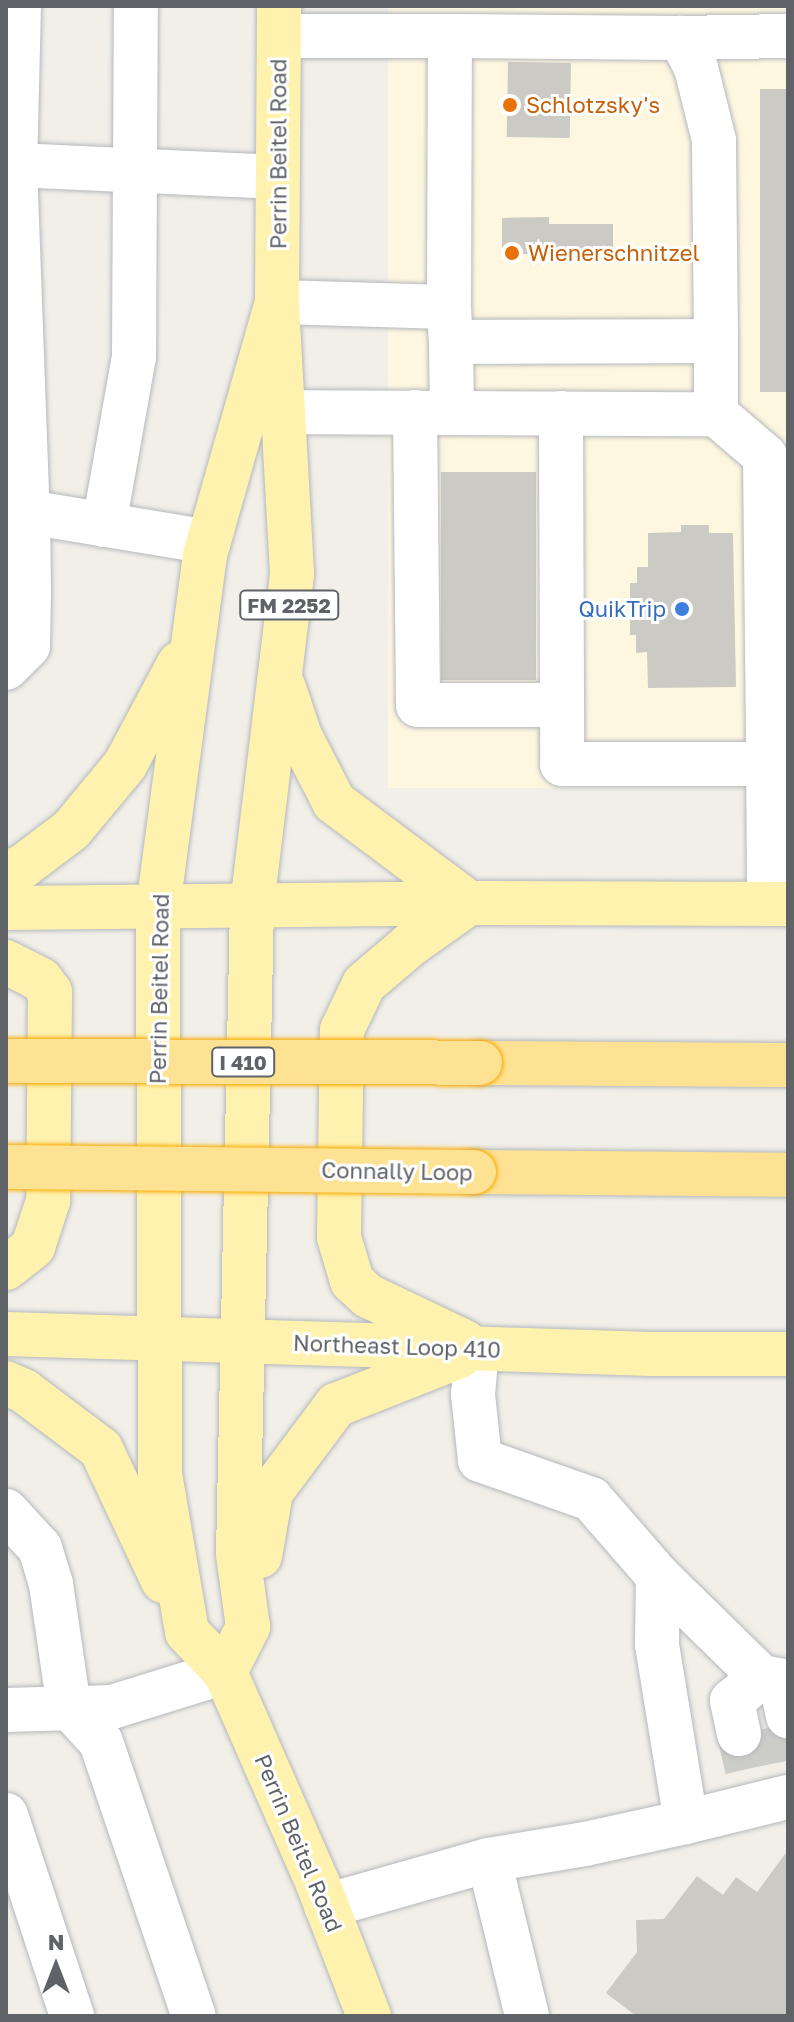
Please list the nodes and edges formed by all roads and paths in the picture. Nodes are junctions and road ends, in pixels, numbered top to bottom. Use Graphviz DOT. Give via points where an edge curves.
graph roads {
  1 [pos="19,6"];
  2 [pos="136,6"];
  3 [pos="279,21"];
  4 [pos="450,36"];
  5 [pos="788,36"];
  6 [pos="681,38"];
  7 [pos="10,166"];
  8 [pos="135,171"];
  9 [pos="278,177"];
  10 [pos="277,302"];
  11 [pos="450,324"];
  12 [pos="716,341"];
  13 [pos="283,412"];
  14 [pos="433,412"];
  15 [pos="561,413"];
  16 [pos="716,414"];
  17 [pos="776,456"];
  18 [pos="28,512"];
  19 [pos="104,525"];
  20 [pos="209,542"];
  21 [pos="17,592"];
  22 [pos="193,638"];
  23 [pos="6,668"];
  24 [pos="281,681"];
  25 [pos="562,705"];
  26 [pos="775,750"];
  27 [pos="6,873"];
  28 [pos="469,903"];
  29 [pos="778,904"];
  30 [pos="158,905"];
  31 [pos="252,905"];
  32 [pos="6,908"];
  33 [pos="6,962"];
  34 [pos="6,1061"];
  35 [pos="788,1065"];
  36 [pos="6,1167"];
  37 [pos="788,1175"];
  38 [pos="6,1268"];
  39 [pos="6,1334"];
  40 [pos="157,1338"];
  41 [pos="240,1339"];
  42 [pos="477,1349"];
  43 [pos="788,1354"];
  44 [pos="6,1383"];
  45 [pos="6,1511"];
  46 [pos="658,1576"];
  47 [pos="248,1627"];
  48 [pos="187,1632"];
  49 [pos="225,1672"];
  50 [pos="774,1680"];
  51 [pos="69,1707"];
  52 [pos="6,1710"];
  53 [pos="768,1764"];
  54 [pos="6,1815"];
  55 [pos="686,1822"];
  56 [pos="489,1860"];
  57 [pos="326,1906"];
  58 [pos="72,2016"];
  59 [pos="194,2016"];
  60 [pos="369,2016"];
  61 [pos="527,2016"];
  1 -- 7 [label="lane"];
  2 -- 8 [label="lane"];
  3 -- 4 [label="lane"];
  3 -- 9 [label="main road, Perrin Beitel Road / FM 2252"];
  4 -- 6 [label="lane"];
  4 -- 11 [label="lane"];
  5 -- 6 [label="lane"];
  6 -- 12 [label="lane" via="696,68 714,140"];
  7 -- 8 [label="lane"];
  7 -- 18 [label="lane"];
  8 -- 9 [label="lane"];
  8 -- 19 [label="lane" via="134,357"];
  9 -- 10 [label="main road, Perrin Beitel Road / FM 2252"];
  10 -- 11 [label="lane"];
  10 -- 13 [label="main road, Perrin Beitel Road / FM 2252"];
  10 -- 20 [label="main road, Perrin Beitel Road / FM 2252"];
  11 -- 12 [label="lane"];
  11 -- 14 [label="lane"];
  12 -- 16 [label="lane"];
  13 -- 14 [label="lane"];
  13 -- 24 [label="main road, Perrin Beitel Road / FM 2252" via="292,573"];
  14 -- 15 [label="lane"];
  14 -- 25 [label="lane" via="418,705"];
  15 -- 16 [label="lane"];
  15 -- 25 [label="lane"];
  16 -- 17 [label="lane"];
  17 -- 26 [label="lane"];
  18 -- 19 [label="lane"];
  18 -- 21 [label="lane"];
  19 -- 20 [label="lane"];
  20 -- 22 [label="main road, Perrin Beitel Road / FM 2252"];
  21 -- 23 [label="lane" via="28,646"];
  22 -- 27 [label="main road" via="125,765 71,830"];
  22 -- 30 [label="main road, Perrin Beitel Road / FM 2252"];
  24 -- 28 [label="main road" via="300,736 334,802"];
  24 -- 31 [label="main road, Perrin Beitel Road / FM 2252"];
  25 -- 26 [label="lane" via="562,764"];
  26 -- 29 [label="lane"];
  28 -- 29 [label="main road"];
  28 -- 31 [label="main road"];
  28 -- 42 [label="main road" via="364,984 342,1030 339,1237 352,1281 368,1296"];
  30 -- 31 [label="main road"];
  30 -- 32 [label="main road"];
  30 -- 40 [label="main road, Perrin Beitel Road / FM 2252"];
  31 -- 41 [label="main road, Perrin Beitel Road / FM 2252"];
  33 -- 38 [label="main road" via="41,980 50,992 48,1201 33,1247"];
  34 -- 35 [label="highway, I 410, bridge"];
  36 -- 37 [label="highway, Connally Loop, bridge"];
  39 -- 40 [label="main road, Northeast Loop 410"];
  40 -- 41 [label="main road, Northeast Loop 410"];
  40 -- 48 [label="main road, Perrin Beitel Road" via="160,1474"];
  41 -- 42 [label="main road, Northeast Loop 410"];
  41 -- 47 [label="main road, Perrin Beitel Road" via="238,1554"];
  42 -- 43 [label="main road, Northeast Loop 410"];
  42 -- 46 [label="lane" via="473,1394 480,1460 591,1499"];
  42 -- 47 [label="main road" via="336,1405 271,1492"];
  44 -- 48 [label="main road" via="101,1449"];
  45 -- 51 [label="lane" via="40,1548 51,1584"];
  46 -- 50 [label="lane"];
  46 -- 55 [label="lane" via="657,1644"];
  47 -- 49 [label="main road"];
  48 -- 49 [label="main road, Perrin Beitel Road"];
  49 -- 51 [label="lane" via="112,1707"];
  49 -- 57 [label="main road, Perrin Beitel Road"];
  50 -- 53 [label="lane" via="782,1688"];
  51 -- 52 [label="lane"];
  51 -- 59 [label="lane" via="101,1742"];
  53 -- 55 [label="lane"];
  54 -- 58 [label="lane"];
  55 -- 56 [label="lane"];
  56 -- 57 [label="lane"];
  56 -- 61 [label="lane"];
  57 -- 60 [label="main road, Perrin Beitel Road"];
}
